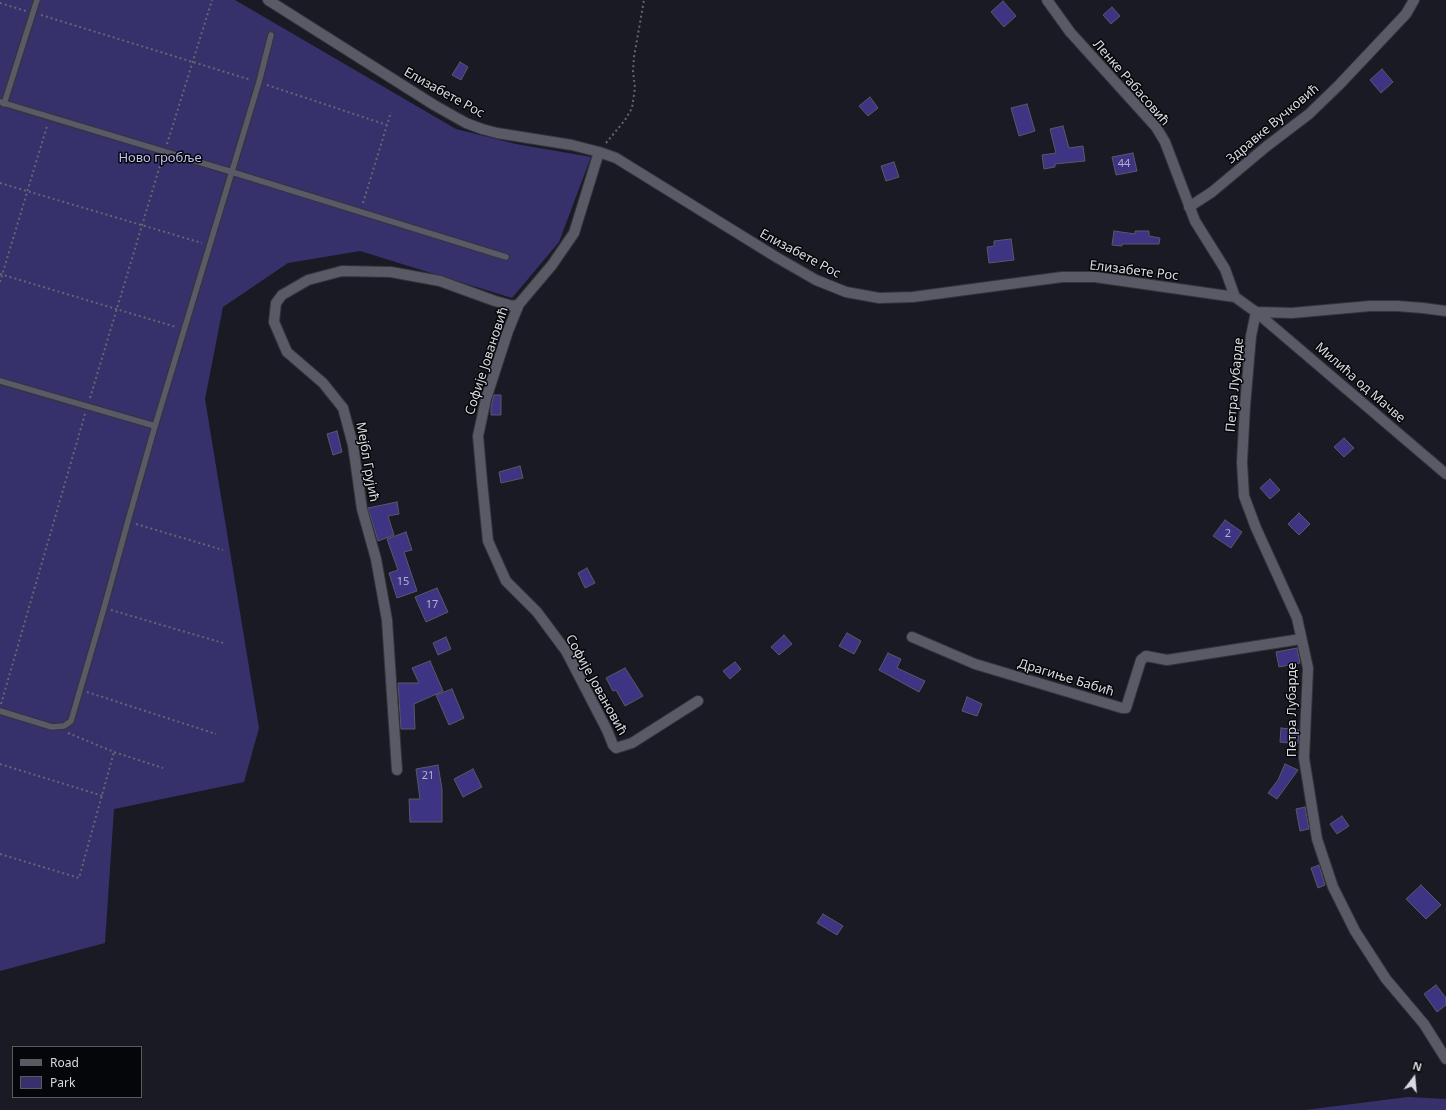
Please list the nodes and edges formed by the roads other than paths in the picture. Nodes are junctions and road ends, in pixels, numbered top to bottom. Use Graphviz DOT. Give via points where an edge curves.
graph roads {
  1 [pos="37,0"];
  2 [pos="268,0"];
  3 [pos="1047,0"];
  4 [pos="1414,0"];
  5 [pos="271,35"];
  6 [pos="2,103"];
  7 [pos="599,152"];
  8 [pos="232,172"];
  9 [pos="1189,207"];
  10 [pos="506,257"];
  11 [pos="1235,297"];
  12 [pos="519,304"];
  13 [pos="1446,311"];
  14 [pos="1256,312"];
  15 [pos="0,382"];
  16 [pos="155,426"];
  17 [pos="1446,474"];
  18 [pos="912,638"];
  19 [pos="1302,639"];
  20 [pos="698,701"];
  21 [pos="0,711"];
  22 [pos="397,770"];
  23 [pos="1446,1059"];
  1 -- 6 [label="lane"];
  2 -- 7 [label="street, Елизабете Рос" via="466,123 489,131"];
  3 -- 9 [label="street, Ленке Рабасовић" via="1070,32 1156,127 1165,142"];
  4 -- 9 [label="street, Здравке Вучковић" via="1406,14 1309,114 1266,146 1212,192"];
  5 -- 8 [label="lane"];
  6 -- 8 [label="lane"];
  7 -- 11 [label="street, Елизабете Рос" via="616,158 816,280 846,292 879,298 913,297 1062,278 1095,277"];
  7 -- 12 [label="street" via="574,233 552,265"];
  8 -- 10 [label="lane"];
  8 -- 16 [label="lane"];
  9 -- 11 [label="street, Ленке Рабасовић" via="1225,269"];
  11 -- 14 [label="street, Елизабете Рос"];
  12 -- 20 [label="street, Софије Јовановић" via="486,399 478,436 488,541 506,581 537,612 566,651 616,748 632,743"];
  12 -- 22 [label="street, Мејбл Грујић" via="513,306 495,301 440,281 391,272 349,271 308,280 282,295 276,303 274,322 287,352 323,383 343,408 353,445 362,509 376,559 387,620"];
  13 -- 14 [label="street" via="1370,306 1292,313"];
  14 -- 17 [label="street, Милића од Мачве"];
  14 -- 19 [label="street, Петра Лубарде" via="1251,336 1245,406 1242,462 1244,496 1297,618"];
  15 -- 16 [label="lane"];
  16 -- 21 [label="lane" via="71,721 64,726 52,726"];
  18 -- 19 [label="street, Драгиње Бабић" via="975,664 1122,708 1126,708 1141,660 1146,656 1167,660"];
  19 -- 23 [label="street, Петра Лубарде" via="1308,668 1305,765 1317,839 1331,880 1356,931 1382,973 1424,1024"];
}
